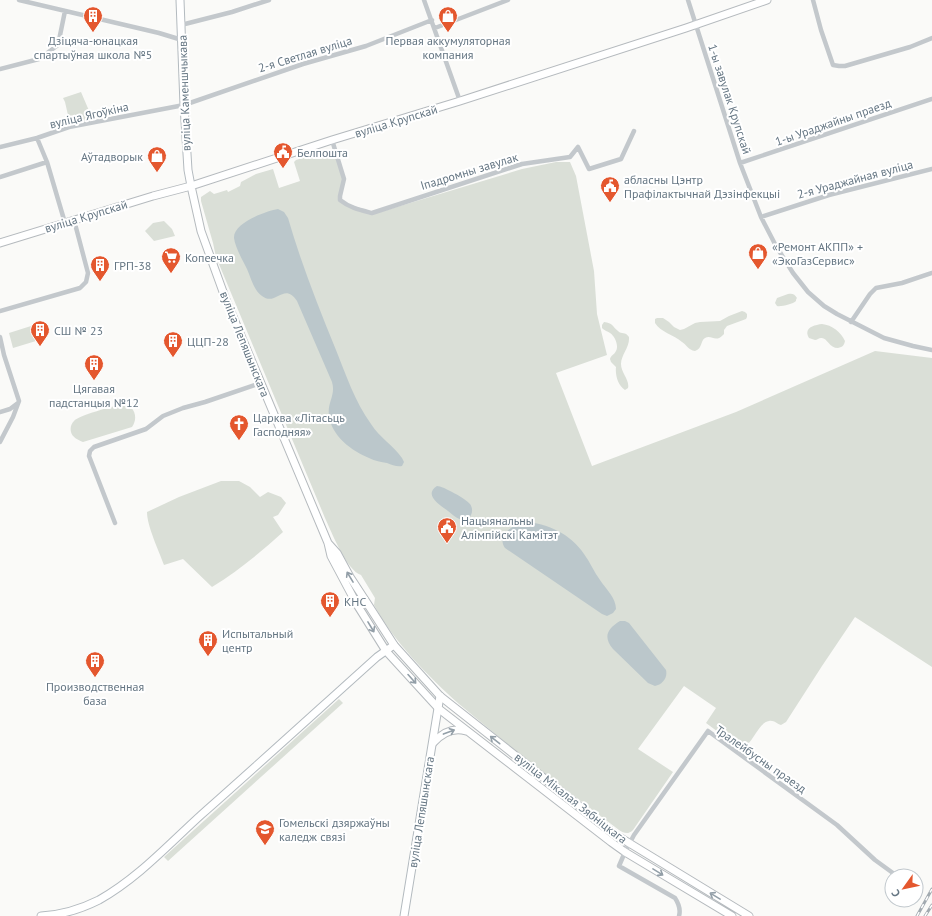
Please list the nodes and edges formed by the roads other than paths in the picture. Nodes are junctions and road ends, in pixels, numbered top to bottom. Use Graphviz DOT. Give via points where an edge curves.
graph roads {
  1 [pos="19,0"];
  2 [pos="180,0"];
  3 [pos="269,0"];
  4 [pos="424,0"];
  5 [pos="508,0"];
  6 [pos="688,0"];
  7 [pos="767,0"];
  8 [pos="813,0"];
  9 [pos="65,11"];
  10 [pos="432,20"];
  11 [pos="181,25"];
  12 [pos="696,25"];
  13 [pos="435,28"];
  14 [pos="932,38"];
  15 [pos="182,40"];
  16 [pos="0,69"];
  17 [pos="932,99"];
  18 [pos="460,101"];
  19 [pos="184,105"];
  20 [pos="634,131"];
  21 [pos="37,138"];
  22 [pos="332,140"];
  23 [pos="0,147"];
  24 [pos="47,162"];
  25 [pos="740,164"];
  26 [pos="932,169"];
  27 [pos="0,177"];
  28 [pos="191,186"];
  29 [pos="761,217"];
  30 [pos="74,220"];
  31 [pos="65,223"];
  32 [pos="0,243"];
  33 [pos="932,273"];
  34 [pos="0,311"];
  35 [pos="851,322"];
  36 [pos="0,337"];
  37 [pos="932,350"];
  38 [pos="2,356"];
  39 [pos="261,383"];
  40 [pos="19,401"];
  41 [pos="0,412"];
  42 [pos="0,442"];
  43 [pos="115,523"];
  44 [pos="328,543"];
  45 [pos="394,645"];
  46 [pos="386,650"];
  47 [pos="440,696"];
  48 [pos="439,709"];
  49 [pos="468,731"];
  50 [pos="433,743"];
  51 [pos="629,843"];
  52 [pos="625,852"];
  53 [pos="886,868"];
  54 [pos="41,916"];
  55 [pos="404,916"];
  56 [pos="679,916"];
  57 [pos="732,916"];
  58 [pos="749,916"];
  1 -- 9 [label="street"];
  2 -- 11 [label="main road, вуліца Каменшчыкава"];
  3 -- 11 [label="street"];
  4 -- 10 [label="street"];
  5 -- 13 [label="street"];
  6 -- 12 [label="street, 1-ы завулак Крупскай"];
  7 -- 12 [label="main road, вуліца Крупскай"];
  8 -- 14 [label="street" via="833,65 845,66"];
  9 -- 15 [label="street"];
  9 -- 16 [label="street" via="58,45 39,59"];
  10 -- 13 [label="street"];
  10 -- 19 [label="street, 2-я Светлая вуліца" via="366,46"];
  11 -- 15 [label="main road, вуліца Каменшчыкава"];
  12 -- 18 [label="main road, вуліца Крупскай"];
  12 -- 25 [label="street, 1-ы завулак Крупскай"];
  13 -- 18 [label="street"];
  15 -- 19 [label="main road, вуліца Каменшчыкава"];
  17 -- 25 [label="street, 1-ы Ураджайны праезд"];
  18 -- 22 [label="main road, вуліца Крупскай"];
  19 -- 21 [label="street, вуліца Ягоўкіна" via="69,127"];
  19 -- 28 [label="main road, вуліца Каменшчыкава"];
  20 -- 22 [label="street, Іпадромны завулак" via="621,159 589,169 578,147 570,157 522,164 372,212 359,210 340,200 344,179"];
  21 -- 23 [label="street, вуліца Ягоўкіна"];
  21 -- 24 [label="street"];
  22 -- 28 [label="main road, вуліца Крупскай"];
  24 -- 27 [label="street"];
  24 -- 31 [label="street"];
  25 -- 29 [label="street, 1-ы завулак Крупскай"];
  26 -- 29 [label="street, 2-я Ураджайная вуліца" via="829,195"];
  28 -- 30 [label="main road, вуліца Крупскай"];
  28 -- 39 [label="main road, вуліца Лепяшынскага" via="201,231 226,300"];
  29 -- 35 [label="street, 1-ы завулак Крупскай" via="781,255 801,284 824,306"];
  30 -- 31 [label="main road, вуліца Крупскай"];
  30 -- 34 [label="street" via="88,273 86,282 80,288"];
  31 -- 32 [label="main road, вуліца Крупскай"];
  33 -- 35 [label="street" via="876,288"];
  35 -- 37 [label="street, 1-ы завулак Крупскай" via="884,338"];
  36 -- 38 [label="street"];
  38 -- 40 [label="street"];
  39 -- 43 [label="street" via="184,408 164,416 146,429 94,447 89,456"];
  39 -- 44 [label="main road, вуліца Лепяшынскага"];
  40 -- 41 [label="street" via="10,409"];
  40 -- 42 [label="street"];
  45 -- 44 [label="main road, вуліца Лепяшынскага, one-way" via="337,553"];
  44 -- 46 [label="main road, вуліца Лепяшынскага, one-way" via="331,556 356,603"];
  45 -- 46 [label="main road"];
  45 -- 47 [label="main road, вуліца Лепяшынскага"];
  46 -- 48 [label="main road, вуліца Лепяшынскага, one-way"];
  46 -- 54 [label="main road" via="138,874 99,900 77,910"];
  47 -- 48 [label="main road, вуліца Лепяшынскага"];
  51 -- 47 [label="main road, вуліца Мікалая Зябніцкага, one-way" via="605,827"];
  48 -- 49 [label="main road, вуліца Мікалая Зябніцкага"];
  48 -- 50 [label="main road, вуліца Лепяшынскага"];
  50 -- 49 [label="main road, one-way" via="449,731"];
  49 -- 52 [label="main road, вуліца Мікалая Зябніцкага"];
  50 -- 55 [label="main road, вуліца Лепяшынскага"];
  51 -- 52 [label="street, Тралейбусны праезд"];
  51 -- 53 [label="street, Тралейбусны праезд" via="708,731 837,825"];
  58 -- 51 [label="main road, вуліца Мікалая Зябніцкага, one-way"];
  52 -- 56 [label="street, Тралейбусны праезд" via="619,866 675,898 679,903"];
  52 -- 57 [label="main road, вуліца Мікалая Зябніцкага, one-way"];
}
